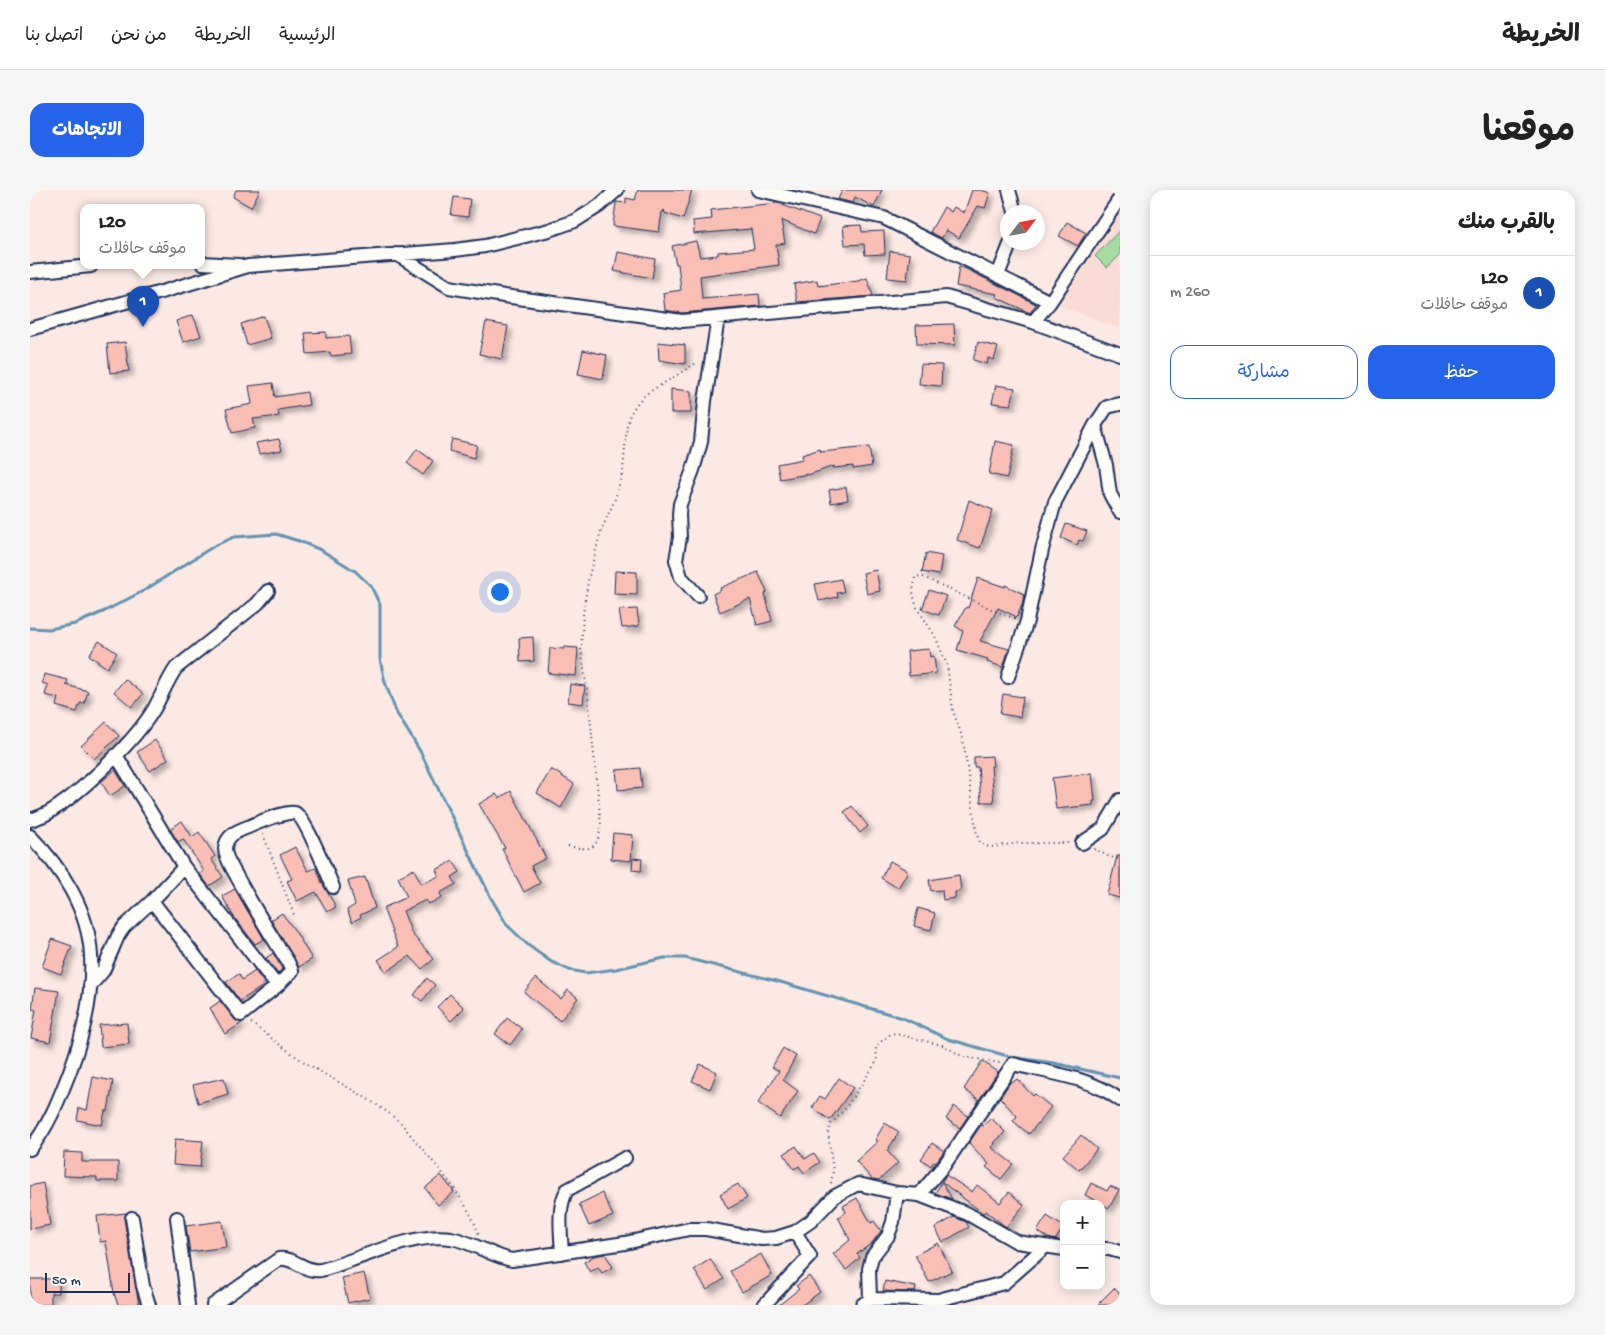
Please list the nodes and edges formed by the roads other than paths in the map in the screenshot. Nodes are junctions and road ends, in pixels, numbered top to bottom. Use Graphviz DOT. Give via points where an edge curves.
graph roads {
  1 [pos="617,190"];
  2 [pos="758,190"];
  3 [pos="1009,190"];
  4 [pos="1120,198"];
  5 [pos="1013,205"];
  6 [pos="1008,250"];
  7 [pos="396,254"];
  8 [pos="205,263"];
  9 [pos="248,266"];
  10 [pos="80,267"];
  11 [pos="30,272"];
  12 [pos="998,274"];
  13 [pos="1050,302"];
  14 [pos="718,318"];
  15 [pos="1033,322"];
  16 [pos="30,329"];
  17 [pos="1120,354"];
  18 [pos="1120,404"];
  19 [pos="1094,425"];
  20 [pos="1120,512"];
  21 [pos="268,590"];
  22 [pos="698,596"];
  23 [pos="1008,677"];
  24 [pos="116,755"];
  25 [pos="1120,800"];
  26 [pos="30,820"];
  27 [pos="30,836"];
  28 [pos="1082,843"];
  29 [pos="184,868"];
  30 [pos="333,887"];
  31 [pos="152,900"];
  32 [pos="90,986"];
  33 [pos="277,986"];
  34 [pos="1120,1100"];
  35 [pos="30,1149"];
  36 [pos="625,1158"];
  37 [pos="898,1193"];
  38 [pos="919,1195"];
  39 [pos="132,1218"];
  40 [pos="177,1218"];
  41 [pos="795,1232"];
  42 [pos="1045,1247"];
  43 [pos="1060,1249"];
  44 [pos="1105,1249"];
  45 [pos="1120,1252"];
  46 [pos="562,1253"];
  47 [pos="866,1302"];
  48 [pos="149,1305"];
  49 [pos="188,1305"];
  50 [pos="213,1305"];
  51 [pos="764,1305"];
  1 -- 7 [label="street" via="576,221 549,230 485,246"];
  2 -- 12 [label="street" via="884,218"];
  3 -- 5 [label="street"];
  4 -- 13 [label="street"];
  6 -- 12 [label="street"];
  7 -- 9 [label="street"];
  7 -- 14 [label="street" via="449,287 682,321"];
  8 -- 9 [label="street"];
  9 -- 16 [label="street"];
  10 -- 11 [label="street"];
  12 -- 13 [label="street"];
  13 -- 15 [label="street"];
  14 -- 15 [label="street" via="946,297"];
  14 -- 22 [label="street" via="701,442 680,504 676,560 681,577"];
  15 -- 17 [label="street"];
  18 -- 19 [label="street" via="1107,407"];
  19 -- 20 [label="street" via="1106,465 1110,494"];
  19 -- 23 [label="street" via="1056,502 1027,621"];
  21 -- 24 [label="street" via="257,604 176,668 144,723"];
  24 -- 26 [label="street" via="51,812"];
  24 -- 29 [label="street"];
  25 -- 28 [label="street" via="1103,829"];
  27 -- 32 [label="street" via="47,853 76,899 91,955"];
  29 -- 31 [label="street"];
  29 -- 33 [label="street"];
  30 -- 33 [label="street" via="304,822 295,813 258,822 234,833 226,843 225,852 255,910 291,968 290,974"];
  31 -- 32 [label="street" via="124,927 103,971"];
  31 -- 33 [label="street" via="241,1015"];
  32 -- 35 [label="street" via="76,1053 52,1117"];
  34 -- 38 [label="street" via="1082,1081 1013,1064 945,1164"];
  36 -- 46 [label="street" via="567,1190 561,1208"];
  37 -- 38 [label="street"];
  37 -- 41 [label="street" via="858,1184 835,1196 812,1221"];
  37 -- 47 [label="street" via="888,1236 872,1257 868,1270"];
  38 -- 42 [label="street" via="968,1214 1017,1242"];
  39 -- 48 [label="street"];
  40 -- 49 [label="street"];
  41 -- 46 [label="street" via="762,1239 689,1229"];
  41 -- 51 [label="street" via="810,1256"];
  42 -- 43 [label="street"];
  42 -- 47 [label="street" via="1004,1283 938,1300"];
  44 -- 45 [label="street"];
  46 -- 50 [label="street" via="504,1259 467,1242 441,1237 417,1239 314,1271 287,1258 279,1259"];
}
